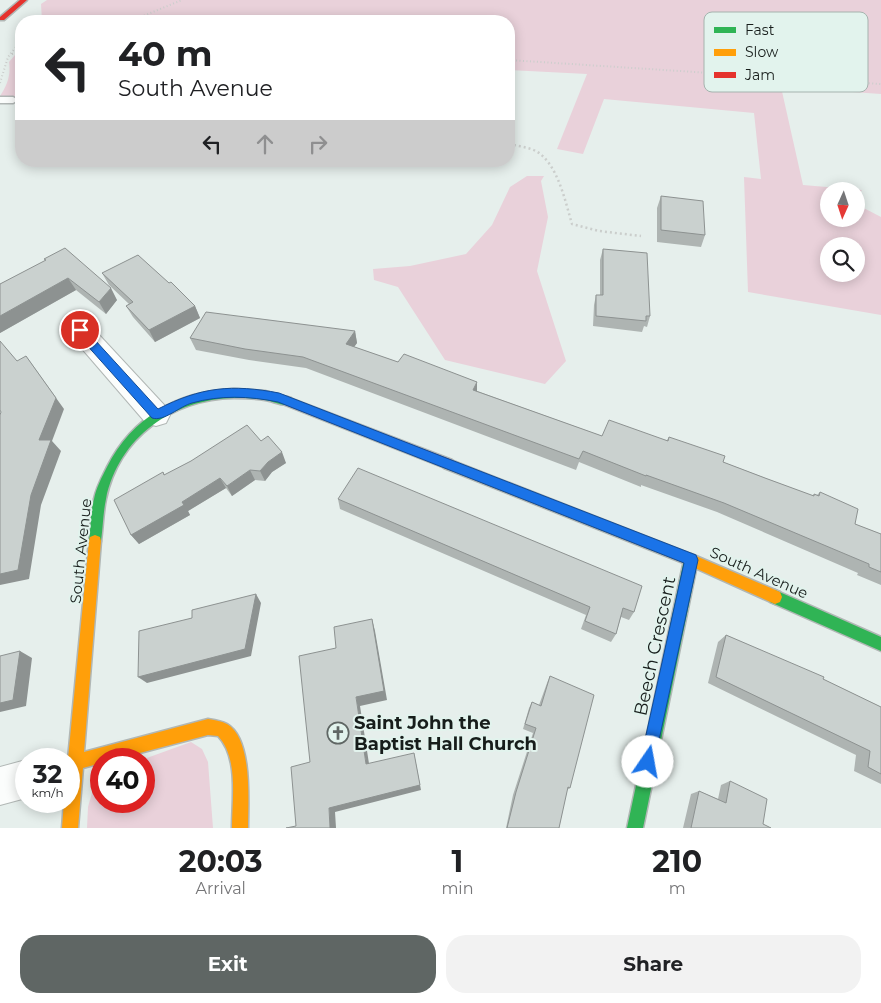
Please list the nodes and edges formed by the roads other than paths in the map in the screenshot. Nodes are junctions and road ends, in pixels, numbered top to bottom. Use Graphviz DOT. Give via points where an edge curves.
graph roads {
  1 [pos="24,0"];
  2 [pos="2,21"];
  3 [pos="0,100"];
  4 [pos="13,100"];
  5 [pos="80,330"];
  6 [pos="156,415"];
  7 [pos="691,560"];
  8 [pos="881,644"];
  9 [pos="75,748"];
  10 [pos="80,764"];
  11 [pos="15,782"];
  12 [pos="0,786"];
  13 [pos="71,813"];
  14 [pos="70,828"];
  15 [pos="240,828"];
  16 [pos="634,828"];
  1 -- 2 [label="street"];
  3 -- 4 [label="lane"];
  5 -- 6 [label="street"];
  6 -- 7 [label="street, South Avenue" via="184,400 208,394 253,392 279,398"];
  6 -- 9 [label="street, South Avenue" via="133,434 112,466 99,501"];
  7 -- 8 [label="street, South Avenue"];
  7 -- 16 [label="street, Beech Crescent"];
  10 -- 15 [label="street" via="208,727 223,730 233,741 237,755"];
  11 -- 12 [label="street"];
  13 -- 14 [label="street, South Avenue"];
}
